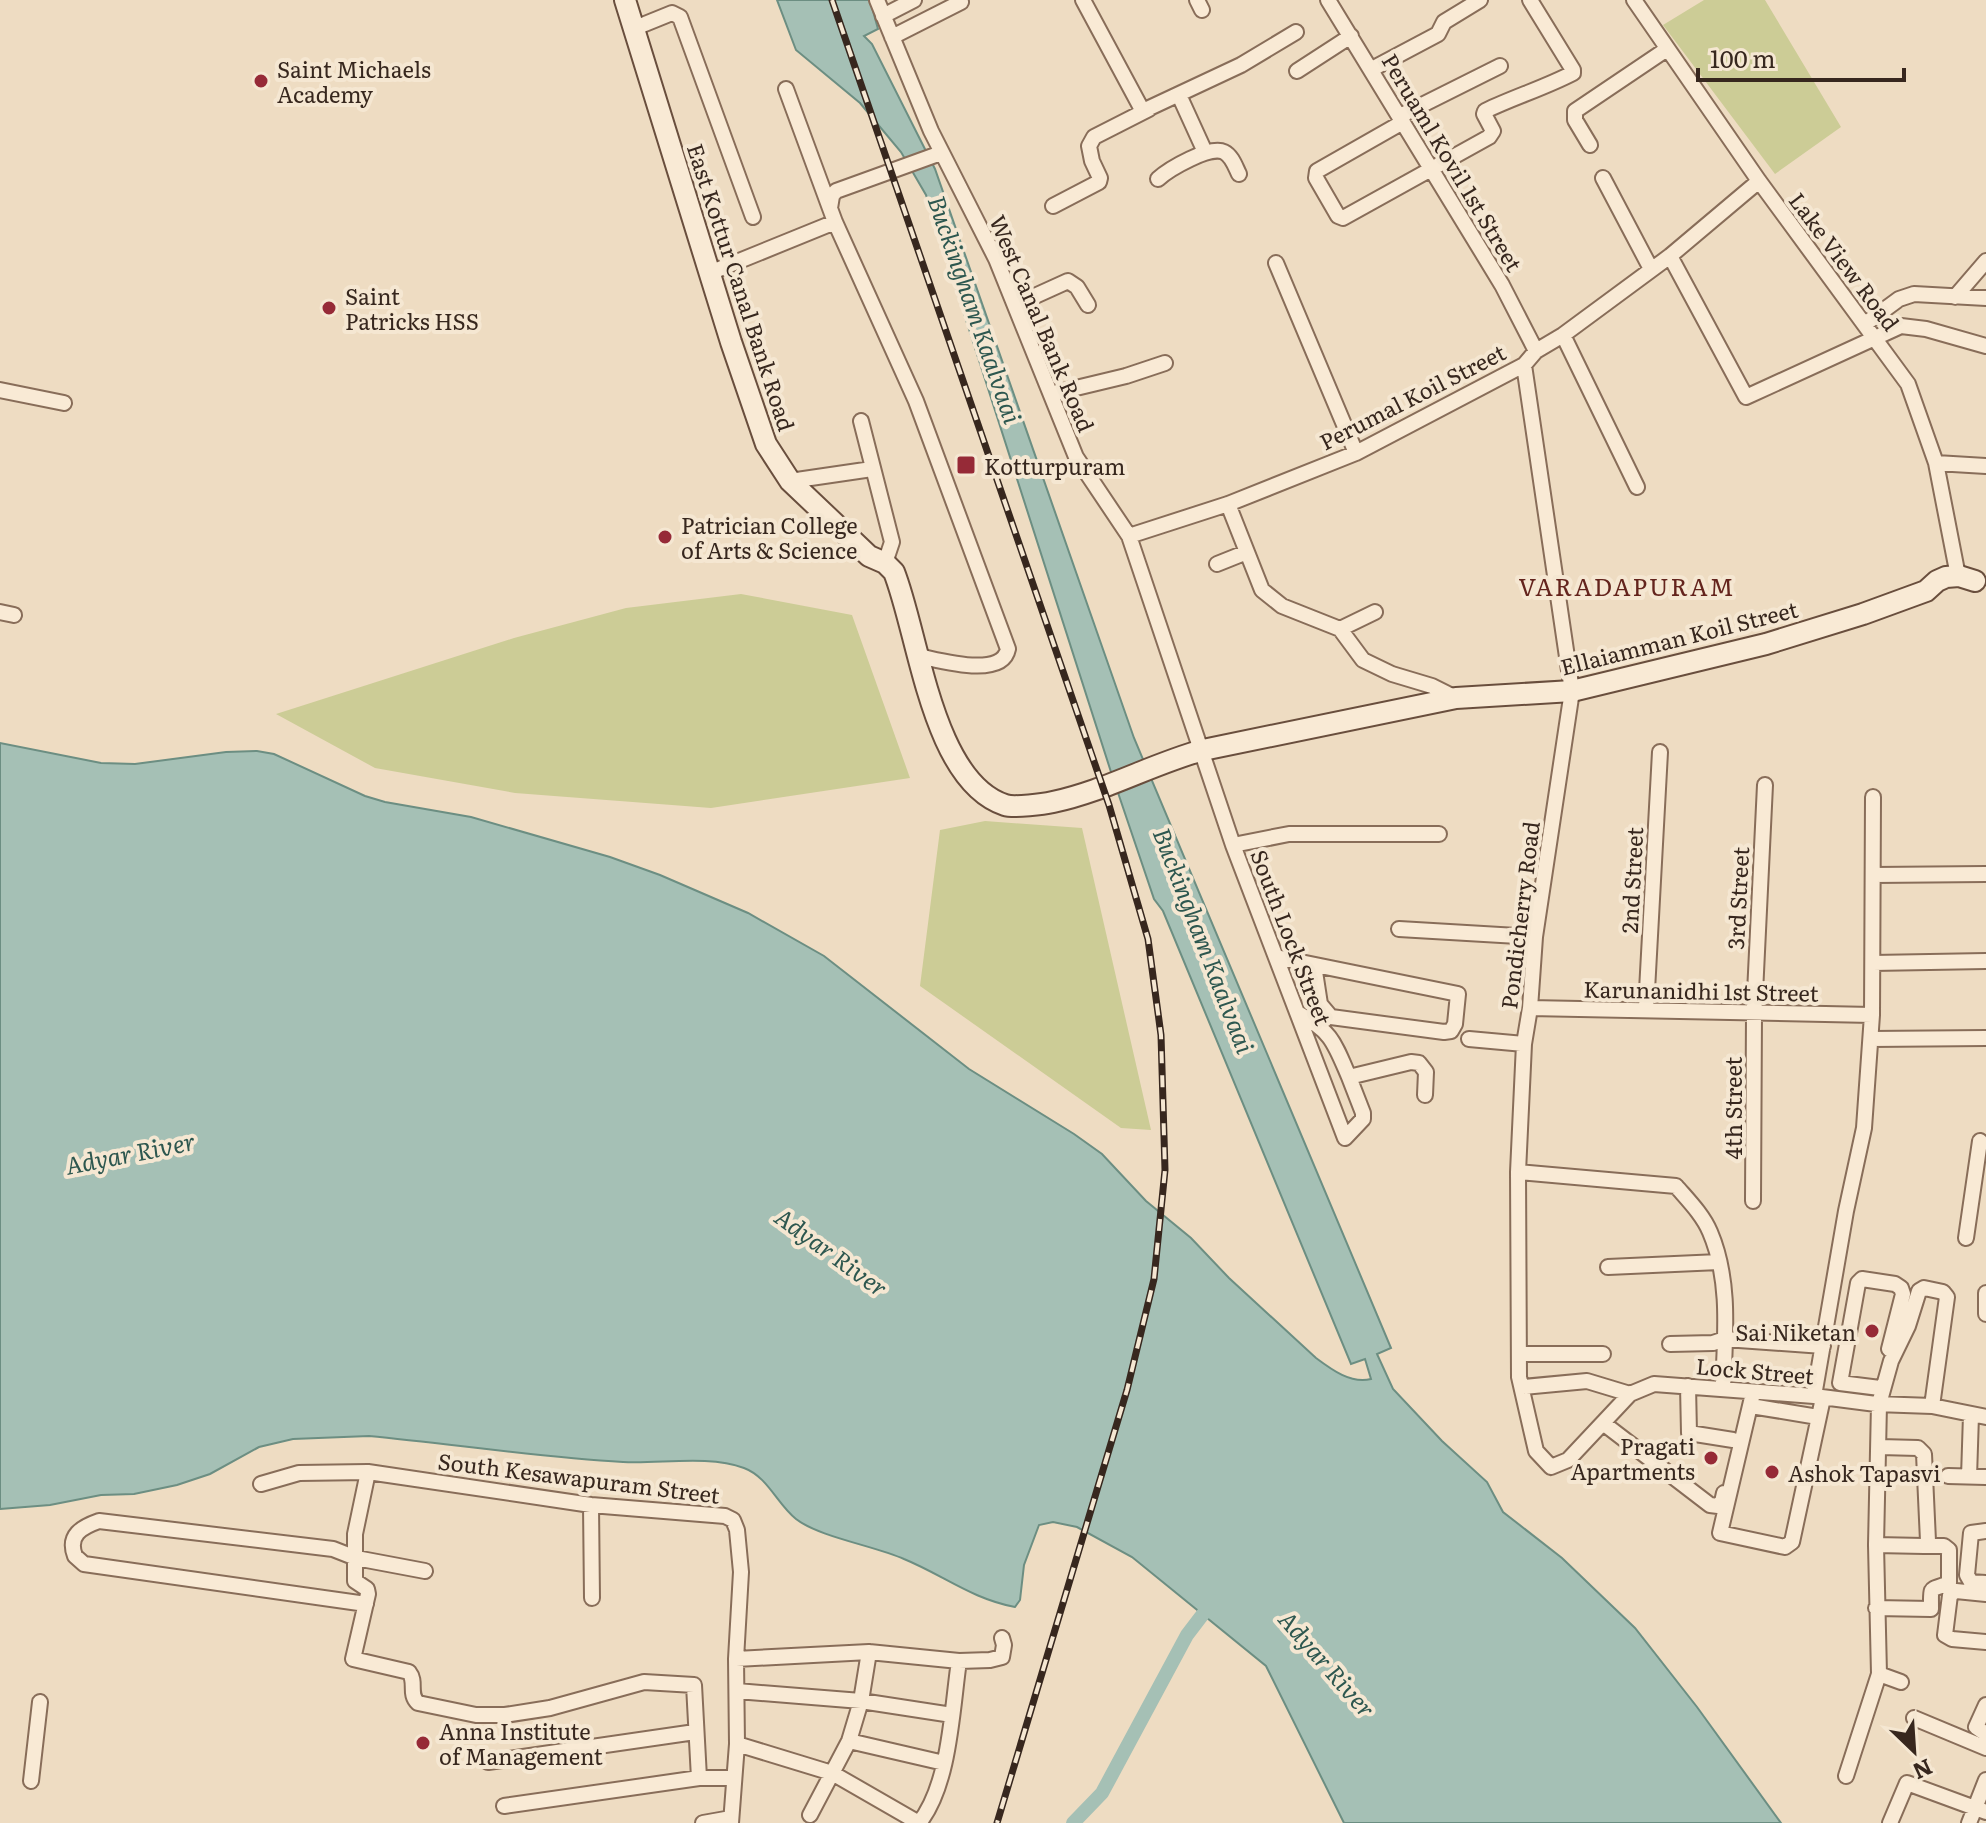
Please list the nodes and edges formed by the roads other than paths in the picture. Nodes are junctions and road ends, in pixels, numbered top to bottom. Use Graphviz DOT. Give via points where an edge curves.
graph roads {
  1 [pos="625,0"];
  2 [pos="877,0"];
  3 [pos="914,0"];
  4 [pos="1083,0"];
  5 [pos="1328,0"];
  6 [pos="1530,0"];
  7 [pos="1634,0"];
  8 [pos="961,2"];
  9 [pos="1473,2"];
  10 [pos="883,16"];
  11 [pos="635,28"];
  12 [pos="1296,32"];
  13 [pos="1351,36"];
  14 [pos="892,37"];
  15 [pos="1667,49"];
  16 [pos="1500,66"];
  17 [pos="1372,69"];
  18 [pos="1297,71"];
  19 [pos="786,89"];
  20 [pos="1179,95"];
  21 [pos="1146,109"];
  22 [pos="1402,119"];
  23 [pos="1590,145"];
  24 [pos="1205,152"];
  25 [pos="937,154"];
  26 [pos="1430,169"];
  27 [pos="1239,174"];
  28 [pos="1603,178"];
  29 [pos="1158,179"];
  30 [pos="1759,181"];
  31 [pos="1053,206"];
  32 [pos="833,215"];
  33 [pos="753,217"];
  34 [pos="1670,256"];
  35 [pos="1986,261"];
  36 [pos="1276,263"];
  37 [pos="1651,269"];
  38 [pos="712,272"];
  39 [pos="1955,297"];
  40 [pos="1986,298"];
  41 [pos="1015,305"];
  42 [pos="1088,305"];
  43 [pos="1870,331"];
  44 [pos="1563,335"];
  45 [pos="1986,346"];
  46 [pos="1536,351"];
  47 [pos="1165,363"];
  48 [pos="1524,365"];
  49 [pos="0,390"];
  50 [pos="1051,394"];
  51 [pos="64,403"];
  52 [pos="861,421"];
  53 [pos="1356,453"];
  54 [pos="1936,463"];
  55 [pos="1986,466"];
  56 [pos="872,469"];
  57 [pos="790,481"];
  58 [pos="1637,487"];
  59 [pos="1228,504"];
  60 [pos="1129,536"];
  61 [pos="1247,552"];
  62 [pos="885,563"];
  63 [pos="1217,564"];
  64 [pos="1973,579"];
  65 [pos="1375,612"];
  66 [pos="1340,629"];
  67 [pos="918,656"];
  68 [pos="1572,691"];
  69 [pos="1456,698"];
  70 [pos="1203,750"];
  71 [pos="1660,752"];
  72 [pos="1166,760"];
  73 [pos="1765,785"];
  74 [pos="1873,797"];
  75 [pos="1439,834"];
  76 [pos="1233,845"];
  77 [pos="1986,874"];
  78 [pos="1874,875"];
  79 [pos="1399,929"];
  80 [pos="1535,937"];
  81 [pos="1276,957"];
  82 [pos="1986,961"];
  83 [pos="1873,963"];
  84 [pos="1314,965"];
  85 [pos="1530,1008"];
  86 [pos="1646,1009"];
  87 [pos="1298,1013"];
  88 [pos="1754,1014"];
  89 [pos="1872,1015"];
  90 [pos="1986,1038"];
  91 [pos="1469,1039"];
  92 [pos="1871,1039"];
  93 [pos="1520,1044"];
  94 [pos="1349,1077"];
  95 [pos="1425,1095"];
  96 [pos="1980,1141"];
  97 [pos="1518,1172"];
  98 [pos="1980,1182"];
  99 [pos="1753,1201"];
  100 [pos="1966,1238"];
  101 [pos="1719,1262"];
  102 [pos="1608,1267"];
  103 [pos="1986,1293"];
  104 [pos="1986,1314"];
  105 [pos="1725,1339"];
  106 [pos="1670,1344"];
  107 [pos="1823,1346"];
  108 [pos="1519,1354"];
  109 [pos="1603,1354"];
  110 [pos="1840,1383"];
  111 [pos="1688,1386"];
  112 [pos="1523,1387"];
  113 [pos="1723,1388"];
  114 [pos="1880,1388"];
  115 [pos="1630,1394"];
  116 [pos="1748,1396"];
  117 [pos="1822,1397"];
  118 [pos="1877,1404"];
  119 [pos="1932,1406"];
  120 [pos="1818,1417"];
  121 [pos="1603,1423"];
  122 [pos="1979,1423"];
  123 [pos="1733,1440"];
  124 [pos="1880,1447"];
  125 [pos="368,1472"];
  126 [pos="1948,1476"];
  127 [pos="1969,1477"];
  128 [pos="1986,1477"];
  129 [pos="261,1484"];
  130 [pos="591,1505"];
  131 [pos="1986,1531"];
  132 [pos="1876,1545"];
  133 [pos="1924,1546"];
  134 [pos="356,1558"];
  135 [pos="425,1571"];
  136 [pos="1986,1583"];
  137 [pos="1986,1594"];
  138 [pos="592,1598"];
  139 [pos="366,1604"];
  140 [pos="1876,1608"];
  141 [pos="1002,1638"];
  142 [pos="1986,1642"];
  143 [pos="869,1652"];
  144 [pos="736,1659"];
  145 [pos="959,1661"];
  146 [pos="1879,1674"];
  147 [pos="1901,1682"];
  148 [pos="737,1691"];
  149 [pos="861,1701"];
  150 [pos="40,1702"];
  151 [pos="1986,1705"];
  152 [pos="952,1715"];
  153 [pos="1914,1718"];
  154 [pos="695,1732"];
  155 [pos="1986,1734"];
  156 [pos="849,1741"];
  157 [pos="737,1744"];
  158 [pos="1986,1748"];
  159 [pos="488,1762"];
  160 [pos="944,1763"];
  161 [pos="832,1773"];
  162 [pos="1846,1776"];
  163 [pos="699,1778"];
  164 [pos="733,1778"];
  165 [pos="1986,1780"];
  166 [pos="31,1781"];
  167 [pos="504,1806"];
  168 [pos="1981,1810"];
  169 [pos="810,1815"];
  170 [pos="731,1820"];
  171 [pos="703,1823"];
  172 [pos="1890,1823"];
  173 [pos="1969,1823"];
  1 -- 11 [label="street, East Kottur Canal Bank Road"];
  2 -- 10 [label="street, West Canal Bank Road"];
  3 -- 10 [label="street"];
  4 -- 21 [label="street"];
  5 -- 13 [label="street, Peruaml Kovil 1st Street"];
  6 -- 26 [label="street" via="1573,73 1485,111 1491,135"];
  7 -- 15 [label="street, Lake View Road"];
  8 -- 14 [label="street"];
  9 -- 17 [label="street" via="1444,22 1438,34"];
  10 -- 14 [label="street, West Canal Bank Road"];
  11 -- 33 [label="street" via="667,14 680,17"];
  11 -- 38 [label="street, East Kottur Canal Bank Road"];
  12 -- 20 [label="street"];
  13 -- 17 [label="street, Peruaml Kovil 1st Street"];
  13 -- 18 [label="street"];
  14 -- 25 [label="street, West Canal Bank Road"];
  15 -- 23 [label="street" via="1575,111"];
  15 -- 30 [label="street, Lake View Road"];
  16 -- 22 [label="street"];
  17 -- 22 [label="street, Peruaml Kovil 1st Street"];
  19 -- 32 [label="street"];
  20 -- 21 [label="street"];
  20 -- 24 [label="street"];
  21 -- 31 [label="street" via="1094,137 1089,146 1099,182"];
  22 -- 26 [label="street, Peruaml Kovil 1st Street"];
  22 -- 26 [label="street" via="1317,171 1335,212 1343,218"];
  24 -- 27 [label="street" via="1228,154"];
  24 -- 29 [label="street"];
  25 -- 32 [label="street" via="841,189 832,196"];
  25 -- 41 [label="street, West Canal Bank Road" via="996,259"];
  26 -- 46 [label="street, Peruaml Kovil 1st Street"];
  28 -- 37 [label="street"];
  30 -- 34 [label="street, Perumal Koil Street"];
  30 -- 43 [label="street, Lake View Road"];
  32 -- 38 [label="street"];
  32 -- 67 [label="street" via="916,401 1008,649 1000,663 990,665"];
  34 -- 37 [label="street, Perumal Koil Street"];
  34 -- 43 [label="street" via="1746,397"];
  35 -- 39 [label="street"];
  36 -- 53 [label="street"];
  37 -- 44 [label="street, Perumal Koil Street"];
  38 -- 57 [label="street, East Kottur Canal Bank Road" via="758,424"];
  39 -- 40 [label="street"];
  39 -- 43 [label="street" via="1906,296"];
  41 -- 42 [label="street" via="1068,281"];
  41 -- 50 [label="street, West Canal Bank Road"];
  43 -- 45 [label="street" via="1926,329"];
  43 -- 54 [label="street, Lake View Road" via="1908,384"];
  44 -- 46 [label="street, Perumal Koil Street"];
  44 -- 58 [label="street"];
  46 -- 48 [label="street, Perumal Koil Street"];
  47 -- 50 [label="street"];
  48 -- 53 [label="street, Perumal Koil Street"];
  48 -- 68 [label="street, Pondicherry Road"];
  49 -- 51 [label="street"];
  50 -- 60 [label="street, West Canal Bank Road" via="1076,457"];
  52 -- 56 [label="street"];
  53 -- 59 [label="street, Perumal Koil Street"];
  54 -- 55 [label="street"];
  54 -- 64 [label="street, Lake View Road"];
  56 -- 57 [label="street"];
  56 -- 62 [label="street" via="892,542"];
  57 -- 62 [label="street, East Kottur Canal Bank Road" via="869,556"];
  59 -- 60 [label="street, Perumal Koil Street"];
  59 -- 61 [label="street"];
  60 -- 70 [label="street, West Canal Bank Road"];
  61 -- 63 [label="street"];
  61 -- 66 [label="street" via="1262,590 1282,606"];
  62 -- 67 [label="street, East Kottur Canal Bank Road" via="896,578"];
  64 -- 68 [label="street, Ellaiamman Koil Street" via="1945,592 1926,591 1766,644"];
  65 -- 66 [label="street"];
  66 -- 69 [label="street" via="1363,660"];
  67 -- 72 [label="street, East Kottur Canal Bank Road" via="945,743 971,784 1006,806 1052,803"];
  68 -- 69 [label="street, Ellaiamman Koil Street"];
  68 -- 80 [label="street, Pondicherry Road"];
  69 -- 70 [label="street, Ellaiamman Koil Street"];
  70 -- 72 [label="street, Ellaiamman Koil Street"];
  70 -- 76 [label="street, South Lock Street"];
  71 -- 86 [label="street, 2nd Street"];
  73 -- 88 [label="street, 3rd Street"];
  74 -- 78 [label="street"];
  75 -- 76 [label="street" via="1289,834"];
  76 -- 81 [label="street, South Lock Street"];
  77 -- 78 [label="street"];
  78 -- 83 [label="street"];
  79 -- 80 [label="street"];
  80 -- 85 [label="street, Pondicherry Road"];
  81 -- 84 [label="street"];
  81 -- 87 [label="street, South Lock Street"];
  82 -- 83 [label="street"];
  83 -- 89 [label="street"];
  84 -- 84 [label="street" via="1320,1004 1331,1017 1444,1032 1455,1024 1458,994"];
  85 -- 86 [label="street, Karunanidhi 1st Street"];
  85 -- 93 [label="street, Pondicherry Road"];
  86 -- 88 [label="street, Karunanidhi 1st Street"];
  87 -- 94 [label="street" via="1323,1027"];
  87 -- 94 [label="street, South Lock Street" via="1345,1138 1363,1119"];
  88 -- 89 [label="street, Karunanidhi 1st Street"];
  88 -- 99 [label="street, 4th Street"];
  89 -- 92 [label="street"];
  90 -- 92 [label="street"];
  91 -- 93 [label="street"];
  92 -- 107 [label="street" via="1864,1128"];
  93 -- 97 [label="street, Pondicherry Road"];
  94 -- 95 [label="street" via="1419,1063 1426,1072"];
  96 -- 98 [label="street"];
  97 -- 101 [label="street" via="1676,1186 1710,1230"];
  97 -- 108 [label="street, Pondicherry Road"];
  98 -- 100 [label="street"];
  101 -- 102 [label="street"];
  101 -- 105 [label="street"];
  103 -- 104 [label="street"];
  105 -- 106 [label="street"];
  105 -- 107 [label="street"];
  105 -- 113 [label="street"];
  107 -- 117 [label="street"];
  108 -- 109 [label="street"];
  108 -- 112 [label="street, Pondicherry Road"];
  110 -- 114 [label="street"];
  110 -- 114 [label="street" via="1858,1283 1870,1280 1895,1284 1903,1294"];
  110 -- 117 [label="street"];
  111 -- 113 [label="street, Lock Street"];
  111 -- 115 [label="street, Lock Street" via="1654,1384"];
  111 -- 123 [label="street" via="1689,1433"];
  112 -- 115 [label="street" via="1587,1381"];
  112 -- 121 [label="street, Pondicherry Road" via="1536,1451 1551,1467 1568,1460"];
  113 -- 116 [label="street, Lock Street"];
  114 -- 118 [label="street"];
  115 -- 121 [label="street"];
  116 -- 117 [label="street, Lock Street"];
  116 -- 120 [label="street"];
  116 -- 120 [label="street" via="1720,1533 1785,1547 1792,1542"];
  116 -- 123 [label="street" via="1741,1403"];
  117 -- 118 [label="street, Lock Street"];
  117 -- 120 [label="street"];
  118 -- 119 [label="street, Lock Street"];
  118 -- 119 [label="street" via="1924,1288 1943,1292 1948,1299"];
  118 -- 124 [label="street"];
  119 -- 122 [label="street, Lock Street"];
  121 -- 123 [label="street" via="1710,1505 1722,1502"];
  122 -- 127 [label="street"];
  124 -- 132 [label="street"];
  124 -- 133 [label="street" via="1918,1448 1924,1454"];
  125 -- 129 [label="street, South Kesawapuram Street" via="299,1473"];
  125 -- 130 [label="street, South Kesawapuram Street"];
  125 -- 134 [label="street" via="355,1534"];
  126 -- 127 [label="street"];
  127 -- 128 [label="street"];
  130 -- 138 [label="street"];
  130 -- 144 [label="street, South Kesawapuram Street" via="733,1520 741,1572"];
  131 -- 136 [label="street" via="1971,1533 1967,1575 1971,1582"];
  132 -- 133 [label="street"];
  132 -- 140 [label="street"];
  133 -- 140 [label="street" via="1949,1550 1949,1583 1931,1590 1931,1609"];
  134 -- 135 [label="street"];
  134 -- 139 [label="street" via="355,1581 367,1589"];
  134 -- 139 [label="street" via="333,1549 99,1521 80,1528 72,1549 84,1564"];
  137 -- 142 [label="street" via="1950,1595 1945,1635"];
  139 -- 154 [label="street" via="353,1659 409,1672 418,1703 505,1715 644,1682 694,1685"];
  140 -- 146 [label="street"];
  141 -- 145 [label="street" via="1004,1652 997,1660"];
  143 -- 144 [label="street"];
  143 -- 145 [label="street"];
  143 -- 149 [label="street"];
  144 -- 148 [label="street, South Kesawapuram Street"];
  145 -- 152 [label="street"];
  146 -- 147 [label="street"];
  146 -- 162 [label="street"];
  148 -- 149 [label="street"];
  148 -- 157 [label="street, South Kesawapuram Street"];
  149 -- 152 [label="street"];
  149 -- 156 [label="street"];
  150 -- 166 [label="street"];
  151 -- 155 [label="street" via="1976,1727"];
  152 -- 160 [label="street"];
  153 -- 158 [label="street"];
  154 -- 159 [label="street"];
  154 -- 163 [label="street"];
  156 -- 160 [label="street"];
  156 -- 161 [label="street"];
  157 -- 161 [label="street"];
  157 -- 164 [label="street, South Kesawapuram Street"];
  160 -- 161 [label="street" via="933,1800 919,1823"];
  161 -- 169 [label="street"];
  163 -- 164 [label="street"];
  163 -- 167 [label="street"];
  164 -- 170 [label="street, South Kesawapuram Street"];
  165 -- 168 [label="street"];
  168 -- 172 [label="street" via="1907,1783"];
  168 -- 173 [label="street"];
  170 -- 171 [label="street"];
}
